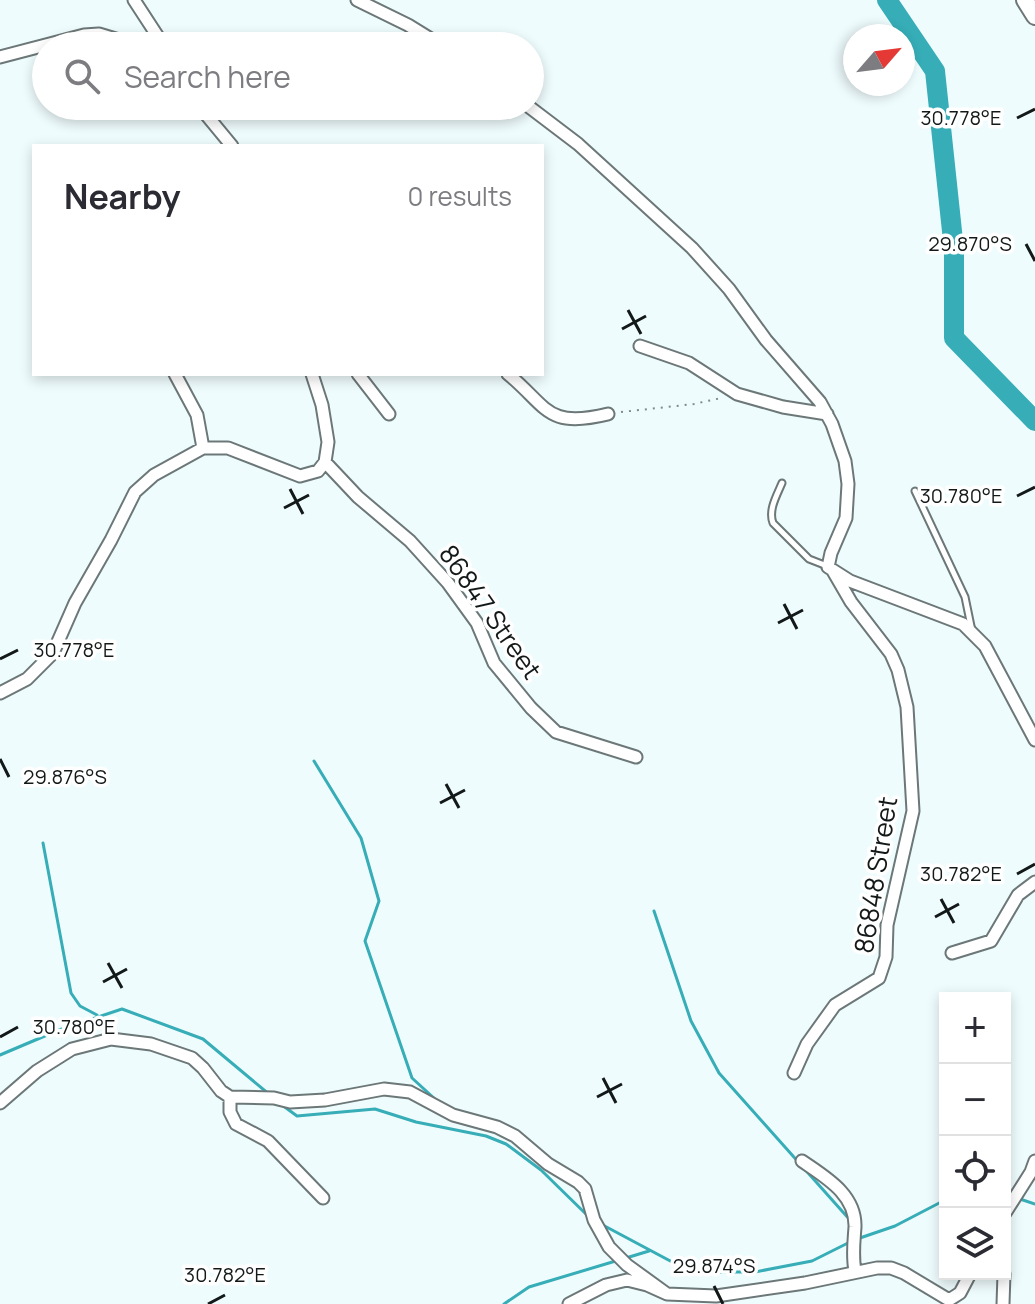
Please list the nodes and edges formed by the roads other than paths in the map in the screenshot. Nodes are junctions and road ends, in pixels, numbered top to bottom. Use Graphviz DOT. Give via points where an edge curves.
graph roads {
  1 [pos="134,0"];
  2 [pos="357,0"];
  3 [pos="1025,0"];
  4 [pos="1035,16"];
  5 [pos="155,32"];
  6 [pos="419,32"];
  7 [pos="32,49"];
  8 [pos="0,57"];
  9 [pos="544,118"];
  10 [pos="211,120"];
  11 [pos="230,144"];
  12 [pos="640,346"];
  13 [pos="176,376"];
  14 [pos="313,376"];
  15 [pos="360,376"];
  16 [pos="510,376"];
  17 [pos="389,414"];
  18 [pos="608,414"];
  19 [pos="827,414"];
  20 [pos="203,448"];
  21 [pos="325,462"];
  22 [pos="782,483"];
  23 [pos="915,491"];
  24 [pos="830,569"];
  25 [pos="972,632"];
  26 [pos="0,693"];
  27 [pos="1035,740"];
  28 [pos="636,757"];
  29 [pos="1035,882"];
  30 [pos="952,953"];
  31 [pos="794,1073"];
  32 [pos="230,1097"];
  33 [pos="0,1103"];
  34 [pos="802,1161"];
  35 [pos="1035,1161"];
  36 [pos="323,1198"];
  37 [pos="1008,1208"];
  38 [pos="855,1271"];
  39 [pos="967,1280"];
  40 [pos="1004,1280"];
  41 [pos="667,1294"];
  42 [pos="569,1304"];
  43 [pos="1003,1304"];
  1 -- 5 [label="street"];
  2 -- 6 [label="street"];
  3 -- 4 [label="street"];
  7 -- 8 [label="street"];
  9 -- 19 [label="street" via="692,248"];
  10 -- 11 [label="street"];
  12 -- 19 [label="street" via="689,363 737,394"];
  13 -- 20 [label="street" via="197,415"];
  14 -- 21 [label="street" via="327,425"];
  15 -- 17 [label="street"];
  16 -- 18 [label="street" via="548,413 561,418"];
  19 -- 24 [label="street" via="845,461 848,503"];
  20 -- 21 [label="street" via="228,448 300,476 318,471"];
  20 -- 26 [label="street" via="135,492 53,653 27,679"];
  21 -- 28 [label="street, 86847 Street" via="448,583 477,623 494,663 544,721 567,737"];
  22 -- 24 [label="lane" via="770,517 773,523 809,559"];
  23 -- 25 [label="lane" via="960,585"];
  24 -- 25 [label="street"];
  24 -- 31 [label="street, 86848 Street" via="898,670 907,707 913,811 879,978 835,1005"];
  25 -- 27 [label="street" via="1004,678"];
  29 -- 30 [label="street" via="1018,895 991,941"];
  32 -- 33 [label="street" via="192,1058 151,1044 111,1039 72,1049"];
  32 -- 36 [label="street" via="236,1124 268,1141"];
  32 -- 41 [label="street" via="301,1102 398,1089 453,1115 497,1127 578,1182 609,1247"];
  34 -- 38 [label="street" via="850,1203"];
  35 -- 37 [label="street"];
  38 -- 39 [label="street" via="891,1268 949,1300"];
  38 -- 41 [label="street" via="716,1296"];
  40 -- 43 [label="street"];
  41 -- 42 [label="street" via="627,1280"];
}
